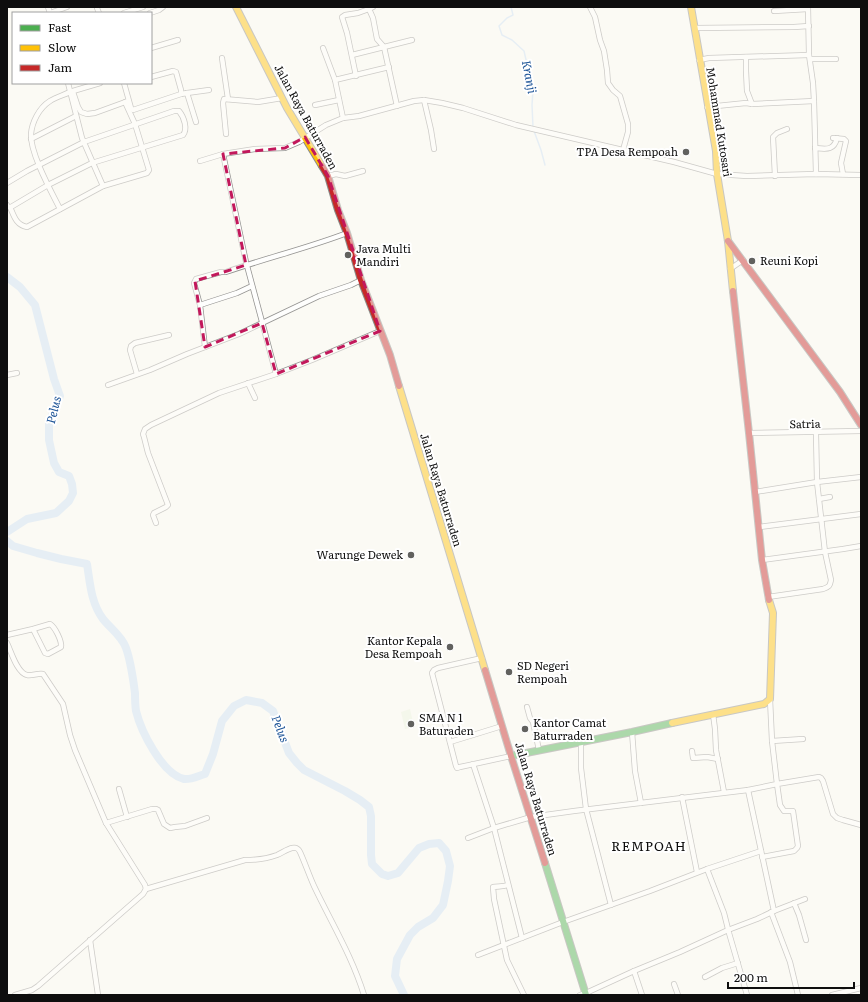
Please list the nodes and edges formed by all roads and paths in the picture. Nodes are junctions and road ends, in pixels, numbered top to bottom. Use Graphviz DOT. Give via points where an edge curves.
graph roads {
  1 [pos="67,7"];
  2 [pos="143,7"];
  3 [pos="163,7"];
  4 [pos="236,7"];
  5 [pos="590,7"];
  6 [pos="691,7"];
  7 [pos="371,8"];
  8 [pos="808,8"];
  9 [pos="151,11"];
  10 [pos="774,11"];
  11 [pos="53,12"];
  12 [pos="127,12"];
  13 [pos="809,26"];
  14 [pos="695,28"];
  15 [pos="178,40"];
  16 [pos="412,40"];
  17 [pos="384,47"];
  18 [pos="152,48"];
  19 [pos="323,48"];
  20 [pos="352,55"];
  21 [pos="746,57"];
  22 [pos="809,57"];
  23 [pos="222,58"];
  24 [pos="836,59"];
  25 [pos="699,60"];
  26 [pos="389,67"];
  27 [pos="356,76"];
  28 [pos="152,77"];
  29 [pos="335,80"];
  30 [pos="69,84"];
  31 [pos="96,84"];
  32 [pos="124,84"];
  33 [pos="209,90"];
  34 [pos="71,91"];
  35 [pos="188,93"];
  36 [pos="181,94"];
  37 [pos="282,98"];
  38 [pos="228,99"];
  39 [pos="339,100"];
  40 [pos="424,100"];
  41 [pos="127,101"];
  42 [pos="814,101"];
  43 [pos="752,104"];
  44 [pos="315,105"];
  45 [pos="397,106"];
  46 [pos="707,107"];
  47 [pos="76,116"];
  48 [pos="343,118"];
  49 [pos="196,122"];
  50 [pos="135,124"];
  51 [pos="786,129"];
  52 [pos="226,134"];
  53 [pos="305,137"];
  54 [pos="31,139"];
  55 [pos="84,142"];
  56 [pos="142,147"];
  57 [pos="815,148"];
  58 [pos="434,149"];
  59 [pos="623,150"];
  60 [pos="223,154"];
  61 [pos="200,161"];
  62 [pos="92,162"];
  63 [pos="39,164"];
  64 [pos="363,171"];
  65 [pos="717,174"];
  66 [pos="816,174"];
  67 [pos="843,174"];
  68 [pos="861,175"];
  69 [pos="328,176"];
  70 [pos="775,176"];
  71 [pos="7,182"];
  72 [pos="48,185"];
  73 [pos="102,186"];
  74 [pos="8,206"];
  75 [pos="60,209"];
  76 [pos="347,233"];
  77 [pos="728,241"];
  78 [pos="742,260"];
  79 [pos="247,265"];
  80 [pos="730,269"];
  81 [pos="361,280"];
  82 [pos="252,286"];
  83 [pos="200,305"];
  84 [pos="262,323"];
  85 [pos="380,330"];
  86 [pos="169,335"];
  87 [pos="205,347"];
  88 [pos="17,373"];
  89 [pos="137,374"];
  90 [pos="276,374"];
  91 [pos="7,375"];
  92 [pos="248,383"];
  93 [pos="108,385"];
  94 [pos="255,398"];
  95 [pos="861,426"];
  96 [pos="861,431"];
  97 [pos="816,433"];
  98 [pos="749,434"];
  99 [pos="861,477"];
  100 [pos="817,482"];
  101 [pos="755,492"];
  102 [pos="830,497"];
  103 [pos="819,499"];
  104 [pos="861,514"];
  105 [pos="821,519"];
  106 [pos="156,524"];
  107 [pos="759,527"];
  108 [pos="861,546"];
  109 [pos="825,552"];
  110 [pos="762,560"];
  111 [pos="768,597"];
  112 [pos="33,629"];
  113 [pos="7,635"];
  114 [pos="7,643"];
  115 [pos="9,655"];
  116 [pos="482,658"];
  117 [pos="770,699"];
  118 [pos="527,707"];
  119 [pos="713,714"];
  120 [pos="502,726"];
  121 [pos="632,732"];
  122 [pos="803,739"];
  123 [pos="772,741"];
  124 [pos="450,742"];
  125 [pos="581,742"];
  126 [pos="539,750"];
  127 [pos="692,751"];
  128 [pos="512,756"];
  129 [pos="718,759"];
  130 [pos="473,764"];
  131 [pos="777,784"];
  132 [pos="119,789"];
  133 [pos="748,790"];
  134 [pos="724,792"];
  135 [pos="682,797"];
  136 [pos="641,803"];
  137 [pos="586,809"];
  138 [pos="127,817"];
  139 [pos="531,817"];
  140 [pos="208,818"];
  141 [pos="106,823"];
  142 [pos="861,825"];
  143 [pos="494,828"];
  144 [pos="468,838"];
  145 [pos="761,851"];
  146 [pos="762,857"];
  147 [pos="707,869"];
  148 [pos="697,872"];
  149 [pos="508,885"];
  150 [pos="146,890"];
  151 [pos="805,899"];
  152 [pos="794,903"];
  153 [pos="611,905"];
  154 [pos="772,911"];
  155 [pos="562,922"];
  156 [pos="728,930"];
  157 [pos="522,938"];
  158 [pos="90,940"];
  159 [pos="806,940"];
  160 [pos="504,945"];
  161 [pos="478,955"];
  162 [pos="738,963"];
  163 [pos="634,971"];
  164 [pos="705,977"];
  165 [pos="674,984"];
  166 [pos="861,988"];
  167 [pos="584,994"];
  168 [pos="15,995"];
  169 [pos="98,995"];
  170 [pos="364,995"];
  171 [pos="524,995"];
  172 [pos="642,995"];
  173 [pos="678,995"];
  174 [pos="747,995"];
  175 [pos="798,995"];
  176 [pos="832,995"];
  1 -- 11 [label="street"];
  2 -- 12 [label="street"];
  3 -- 9 [label="street"];
  4 -- 37 [label="street, Jalan Raya Baturraden"];
  5 -- 59 [label="street" via="604,52 608,83 620,96 628,124"];
  6 -- 14 [label="street, Mohammad Kutosari"];
  7 -- 17 [label="street" via="377,39"];
  7 -- 20 [label="street" via="343,16"];
  8 -- 10 [label="street"];
  8 -- 13 [label="street"];
  13 -- 14 [label="street"];
  13 -- 22 [label="street"];
  14 -- 25 [label="street, Mohammad Kutosari"];
  15 -- 18 [label="street"];
  16 -- 17 [label="street"];
  17 -- 20 [label="street"];
  17 -- 26 [label="street"];
  19 -- 29 [label="street"];
  20 -- 27 [label="street"];
  21 -- 22 [label="street"];
  21 -- 25 [label="street"];
  21 -- 43 [label="street" via="747,91"];
  22 -- 24 [label="street"];
  22 -- 42 [label="street"];
  23 -- 38 [label="street"];
  25 -- 46 [label="street, Mohammad Kutosari"];
  26 -- 27 [label="street"];
  26 -- 45 [label="street"];
  27 -- 29 [label="street"];
  28 -- 36 [label="street" via="175,71"];
  29 -- 39 [label="street"];
  30 -- 34 [label="street"];
  31 -- 34 [label="street"];
  32 -- 41 [label="street"];
  33 -- 35 [label="street"];
  34 -- 41 [label="street" via="84,114 95,113"];
  34 -- 47 [label="street"];
  34 -- 54 [label="street" via="51,100 40,111 32,126"];
  35 -- 36 [label="street"];
  35 -- 49 [label="street"];
  36 -- 41 [label="street" via="136,110 132,110"];
  37 -- 38 [label="street" via="258,102"];
  37 -- 53 [label="street, Jalan Raya Baturraden"];
  38 -- 52 [label="street" via="223,100"];
  39 -- 44 [label="street"];
  39 -- 48 [label="street"];
  40 -- 45 [label="street"];
  40 -- 58 [label="street"];
  40 -- 59 [label="street"];
  41 -- 50 [label="street"];
  42 -- 43 [label="street"];
  42 -- 57 [label="street"];
  43 -- 46 [label="street"];
  45 -- 48 [label="street"];
  46 -- 65 [label="street, Mohammad Kutosari" via="716,152"];
  47 -- 54 [label="street"];
  47 -- 55 [label="street"];
  48 -- 53 [label="street"];
  50 -- 55 [label="street"];
  50 -- 56 [label="street"];
  50 -- 56 [label="street" via="174,111 182,115 186,130 183,135"];
  51 -- 70 [label="street" via="774,137"];
  53 -- 60 [label="street" via="285,148"];
  53 -- 69 [label="street, Jalan Raya Baturraden"];
  54 -- 63 [label="street"];
  55 -- 62 [label="street"];
  55 -- 63 [label="street"];
  56 -- 62 [label="street"];
  56 -- 73 [label="street" via="149,172"];
  57 -- 66 [label="street"];
  57 -- 67 [label="street" via="831,148 835,138 844,139 846,141 841,163"];
  59 -- 65 [label="street"];
  60 -- 61 [label="street"];
  60 -- 79 [label="street"];
  62 -- 72 [label="street"];
  62 -- 73 [label="street"];
  63 -- 71 [label="street"];
  63 -- 72 [label="street"];
  64 -- 69 [label="street" via="345,176"];
  65 -- 70 [label="street"];
  65 -- 77 [label="street, Mohammad Kutosari"];
  66 -- 67 [label="street"];
  66 -- 70 [label="street"];
  67 -- 68 [label="street"];
  69 -- 76 [label="street, Jalan Raya Baturraden"];
  72 -- 74 [label="street"];
  72 -- 75 [label="street"];
  73 -- 75 [label="street"];
  74 -- 75 [label="street" via="18,224 27,227"];
  76 -- 79 [label="street"];
  76 -- 81 [label="street, Jalan Raya Baturraden"];
  77 -- 78 [label="street"];
  77 -- 80 [label="street, Mohammad Kutosari"];
  78 -- 80 [label="street"];
  78 -- 95 [label="street" via="840,392"];
  79 -- 82 [label="street"];
  79 -- 83 [label="street" via="196,279 194,283"];
  80 -- 98 [label="street, Mohammad Kutosari"];
  81 -- 84 [label="street" via="319,296"];
  81 -- 85 [label="street, Jalan Raya Baturraden"];
  82 -- 83 [label="street"];
  82 -- 84 [label="street"];
  83 -- 87 [label="street"];
  84 -- 87 [label="street"];
  84 -- 90 [label="street"];
  85 -- 90 [label="street"];
  85 -- 116 [label="street, Jalan Raya Baturraden" via="390,355"];
  86 -- 89 [label="street" via="131,346"];
  87 -- 89 [label="street"];
  88 -- 91 [label="street"];
  89 -- 93 [label="street"];
  90 -- 92 [label="street"];
  92 -- 94 [label="street"];
  92 -- 106 [label="street" via="219,393 146,429 143,434 168,505 154,513"];
  96 -- 97 [label="street, Satria"];
  97 -- 98 [label="street, Satria"];
  97 -- 100 [label="street"];
  98 -- 101 [label="street, Mohammad Kutosari"];
  99 -- 100 [label="street"];
  100 -- 101 [label="street"];
  100 -- 103 [label="street"];
  101 -- 107 [label="street, Mohammad Kutosari"];
  102 -- 103 [label="street"];
  103 -- 105 [label="street"];
  104 -- 105 [label="street"];
  105 -- 107 [label="street"];
  105 -- 109 [label="street"];
  107 -- 110 [label="street, Mohammad Kutosari"];
  108 -- 109 [label="street"];
  109 -- 110 [label="street"];
  109 -- 111 [label="street" via="831,580 828,588"];
  110 -- 111 [label="street, Mohammad Kutosari"];
  111 -- 117 [label="street, Mohammad Kutosari" via="773,613"];
  112 -- 112 [label="street" via="52,624 62,643 61,647 45,653"];
  112 -- 113 [label="street"];
  114 -- 115 [label="street"];
  115 -- 141 [label="street" via="27,675 43,674 63,704 75,750"];
  116 -- 120 [label="street, Jalan Raya Baturraden"];
  116 -- 124 [label="street" via="438,668 432,673"];
  117 -- 119 [label="street" via="764,704"];
  117 -- 123 [label="street"];
  118 -- 126 [label="street"];
  119 -- 121 [label="street"];
  119 -- 129 [label="street"];
  120 -- 124 [label="street"];
  120 -- 128 [label="street, Jalan Raya Baturraden"];
  121 -- 125 [label="street"];
  121 -- 136 [label="street"];
  122 -- 123 [label="street"];
  123 -- 131 [label="street"];
  124 -- 130 [label="street" via="457,768"];
  125 -- 126 [label="street"];
  125 -- 137 [label="street"];
  126 -- 128 [label="street"];
  127 -- 129 [label="street" via="693,758"];
  128 -- 130 [label="street"];
  128 -- 139 [label="street, Jalan Raya Baturraden"];
  129 -- 134 [label="street"];
  130 -- 143 [label="street"];
  131 -- 133 [label="street"];
  131 -- 142 [label="street" via="822,778 833,814 837,818"];
  131 -- 146 [label="street" via="780,805 784,812 793,810 798,846 794,851"];
  132 -- 138 [label="street"];
  133 -- 134 [label="street"];
  133 -- 145 [label="street"];
  134 -- 135 [label="street"];
  135 -- 136 [label="street"];
  135 -- 148 [label="street"];
  136 -- 137 [label="street"];
  137 -- 139 [label="street"];
  137 -- 153 [label="street"];
  138 -- 140 [label="street" via="156,808 164,824 170,828"];
  138 -- 141 [label="street"];
  139 -- 143 [label="street"];
  139 -- 155 [label="street, Jalan Raya Baturraden"];
  141 -- 150 [label="street"];
  143 -- 144 [label="street"];
  143 -- 149 [label="street"];
  145 -- 146 [label="street"];
  145 -- 147 [label="street"];
  146 -- 154 [label="street"];
  147 -- 148 [label="street"];
  147 -- 156 [label="street"];
  148 -- 153 [label="street"];
  149 -- 157 [label="street"];
  149 -- 160 [label="street" via="493,888"];
  150 -- 158 [label="street"];
  150 -- 170 [label="street" via="245,860 269,858 290,848 298,849 347,952"];
  151 -- 152 [label="street"];
  152 -- 154 [label="street"];
  152 -- 159 [label="street"];
  153 -- 155 [label="street"];
  154 -- 156 [label="street"];
  154 -- 175 [label="street" via="790,962"];
  155 -- 157 [label="street"];
  155 -- 167 [label="street, Jalan Raya Baturraden"];
  156 -- 162 [label="street"];
  156 -- 163 [label="street"];
  157 -- 160 [label="street"];
  158 -- 168 [label="street" via="38,986"];
  158 -- 169 [label="street"];
  160 -- 161 [label="street"];
  160 -- 171 [label="street" via="507,961"];
  162 -- 164 [label="street"];
  162 -- 174 [label="street"];
  163 -- 167 [label="street"];
  163 -- 172 [label="street"];
  165 -- 173 [label="street"];
  166 -- 176 [label="street"];
}
